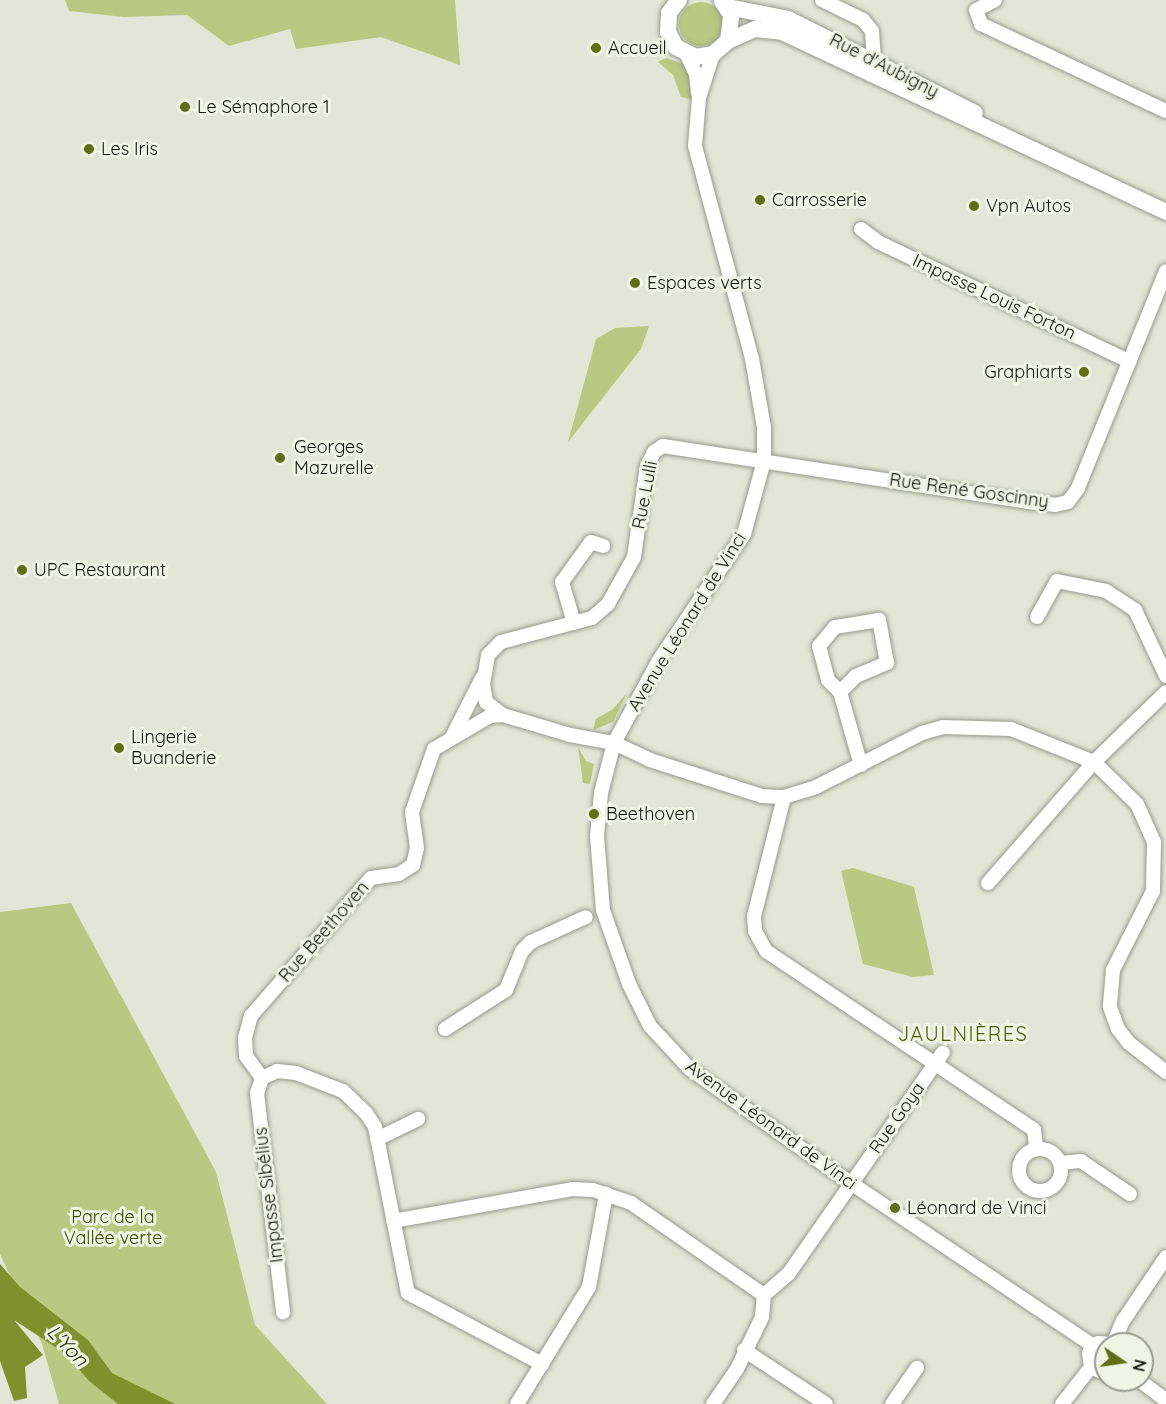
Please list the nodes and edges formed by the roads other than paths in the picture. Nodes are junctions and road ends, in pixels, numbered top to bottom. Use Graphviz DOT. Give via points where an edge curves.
graph roads {
  1 [pos="658,0"];
  2 [pos="822,0"];
  3 [pos="995,0"];
  4 [pos="725,3"];
  5 [pos="674,7"];
  6 [pos="728,40"];
  7 [pos="713,54"];
  8 [pos="687,55"];
  9 [pos="874,60"];
  10 [pos="699,98"];
  11 [pos="1166,111"];
  12 [pos="1032,147"];
  13 [pos="1166,212"];
  14 [pos="861,229"];
  15 [pos="1166,271"];
  16 [pos="1129,361"];
  17 [pos="764,461"];
  18 [pos="603,546"];
  19 [pos="1037,617"];
  20 [pos="574,623"];
  21 [pos="483,676"];
  22 [pos="1166,676"];
  23 [pos="840,692"];
  24 [pos="1166,692"];
  25 [pos="503,715"];
  26 [pos="453,735"];
  27 [pos="614,743"];
  28 [pos="1094,762"];
  29 [pos="861,765"];
  30 [pos="784,796"];
  31 [pos="988,883"];
  32 [pos="586,916"];
  33 [pos="445,1029"];
  34 [pos="943,1052"];
  35 [pos="935,1065"];
  36 [pos="1166,1072"];
  37 [pos="262,1078"];
  38 [pos="418,1119"];
  39 [pos="377,1139"];
  40 [pos="1036,1147"];
  41 [pos="1061,1163"];
  42 [pos="851,1183"];
  43 [pos="606,1194"];
  44 [pos="1130,1194"];
  45 [pos="393,1221"];
  46 [pos="1166,1257"];
  47 [pos="764,1295"];
  48 [pos="283,1312"];
  49 [pos="1118,1332"];
  50 [pos="1093,1346"];
  51 [pos="744,1350"];
  52 [pos="542,1364"];
  53 [pos="1091,1367"];
  54 [pos="916,1368"];
  55 [pos="1094,1368"];
  56 [pos="517,1404"];
  57 [pos="713,1404"];
  58 [pos="826,1404"];
  59 [pos="892,1404"];
  60 [pos="1062,1404"];
  1 -- 5 [label="main road"];
  2 -- 9 [label="street" via="863,20 873,30"];
  3 -- 11 [label="street" via="976,10 981,24"];
  4 -- 6 [label="main road" via="733,24"];
  4 -- 9 [label="main road, Rue d'Aubigny" via="788,19"];
  5 -- 8 [label="main road" via="671,40"];
  6 -- 7 [label="main road"];
  6 -- 12 [label="main road, Rue d'Aubigny" via="755,29 782,32 876,79"];
  7 -- 8 [label="main road"];
  7 -- 10 [label="street, Avenue Léonard de Vinci"];
  8 -- 10 [label="street, Avenue Léonard de Vinci" via="696,74"];
  9 -- 12 [label="main road, Rue d'Aubigny"];
  10 -- 17 [label="street, Avenue Léonard de Vinci" via="695,134 698,162 752,360 764,428"];
  12 -- 13 [label="main road, Rue d'Aubigny"];
  14 -- 16 [label="street, Impasse Louis Forton" via="878,242"];
  15 -- 16 [label="street, Rue René Goscinny"];
  16 -- 17 [label="street, Rue René Goscinny" via="1078,488 1068,502 1037,503"];
  17 -- 20 [label="street, Rue Lulli" via="679,446 663,446 654,452 647,466 634,557 623,583 600,612"];
  17 -- 27 [label="street, Avenue Léonard de Vinci" via="744,534 658,660"];
  18 -- 20 [label="street" via="591,542 562,582"];
  19 -- 22 [label="street" via="1057,581 1106,591 1135,610"];
  20 -- 21 [label="street, Rue Lulli" via="494,647"];
  21 -- 25 [label="street" via="486,702"];
  21 -- 26 [label="street"];
  23 -- 23 [label="street" via="828,680 819,646 835,627 879,620 887,663 856,676"];
  23 -- 29 [label="street"];
  24 -- 28 [label="street"];
  25 -- 26 [label="street, Rue Beethoven" via="489,716"];
  25 -- 27 [label="street" via="570,735"];
  26 -- 37 [label="street, Rue Beethoven" via="434,749 414,804 417,848 413,865 399,874 371,878 251,1016 245,1038 246,1056"];
  27 -- 30 [label="street" via="650,760 750,792"];
  27 -- 42 [label="street, Avenue Léonard de Vinci" via="601,793 598,874 603,910 616,950 650,1026 706,1082"];
  28 -- 29 [label="street" via="1020,732 965,725 922,733"];
  28 -- 31 [label="street"];
  28 -- 36 [label="street" via="1137,804 1154,842 1153,891 1113,970 1110,1007 1118,1029 1129,1043"];
  29 -- 30 [label="street"];
  30 -- 35 [label="street" via="754,916 759,941 776,960"];
  32 -- 33 [label="street" via="531,942 522,951 506,990"];
  34 -- 35 [label="street, Rue Goya"];
  35 -- 40 [label="street" via="1034,1130"];
  35 -- 42 [label="street, Rue Goya"];
  37 -- 39 [label="street" via="277,1071 296,1073 343,1091 366,1113"];
  37 -- 48 [label="street, Impasse Sibélius" via="257,1093"];
  38 -- 39 [label="street"];
  39 -- 45 [label="street"];
  40 -- 41 [label="street" via="1052,1152"];
  40 -- 41 [label="street" via="1017,1173 1019,1181 1028,1188 1048,1190 1059,1177"];
  41 -- 44 [label="street" via="1082,1161"];
  42 -- 47 [label="street, Rue Goya" via="789,1273"];
  42 -- 50 [label="street, Avenue Léonard de Vinci"];
  43 -- 45 [label="street" via="572,1189"];
  43 -- 47 [label="street" via="648,1214"];
  43 -- 52 [label="street" via="589,1287"];
  45 -- 52 [label="street" via="406,1288 414,1300"];
  46 -- 49 [label="street"];
  47 -- 51 [label="street" via="762,1317"];
  50 -- 53 [label="street" via="1089,1353"];
  51 -- 57 [label="street" via="737,1369"];
  51 -- 58 [label="street"];
  52 -- 56 [label="street"];
  53 -- 55 [label="street"];
  53 -- 60 [label="street"];
  54 -- 59 [label="street"];
}
